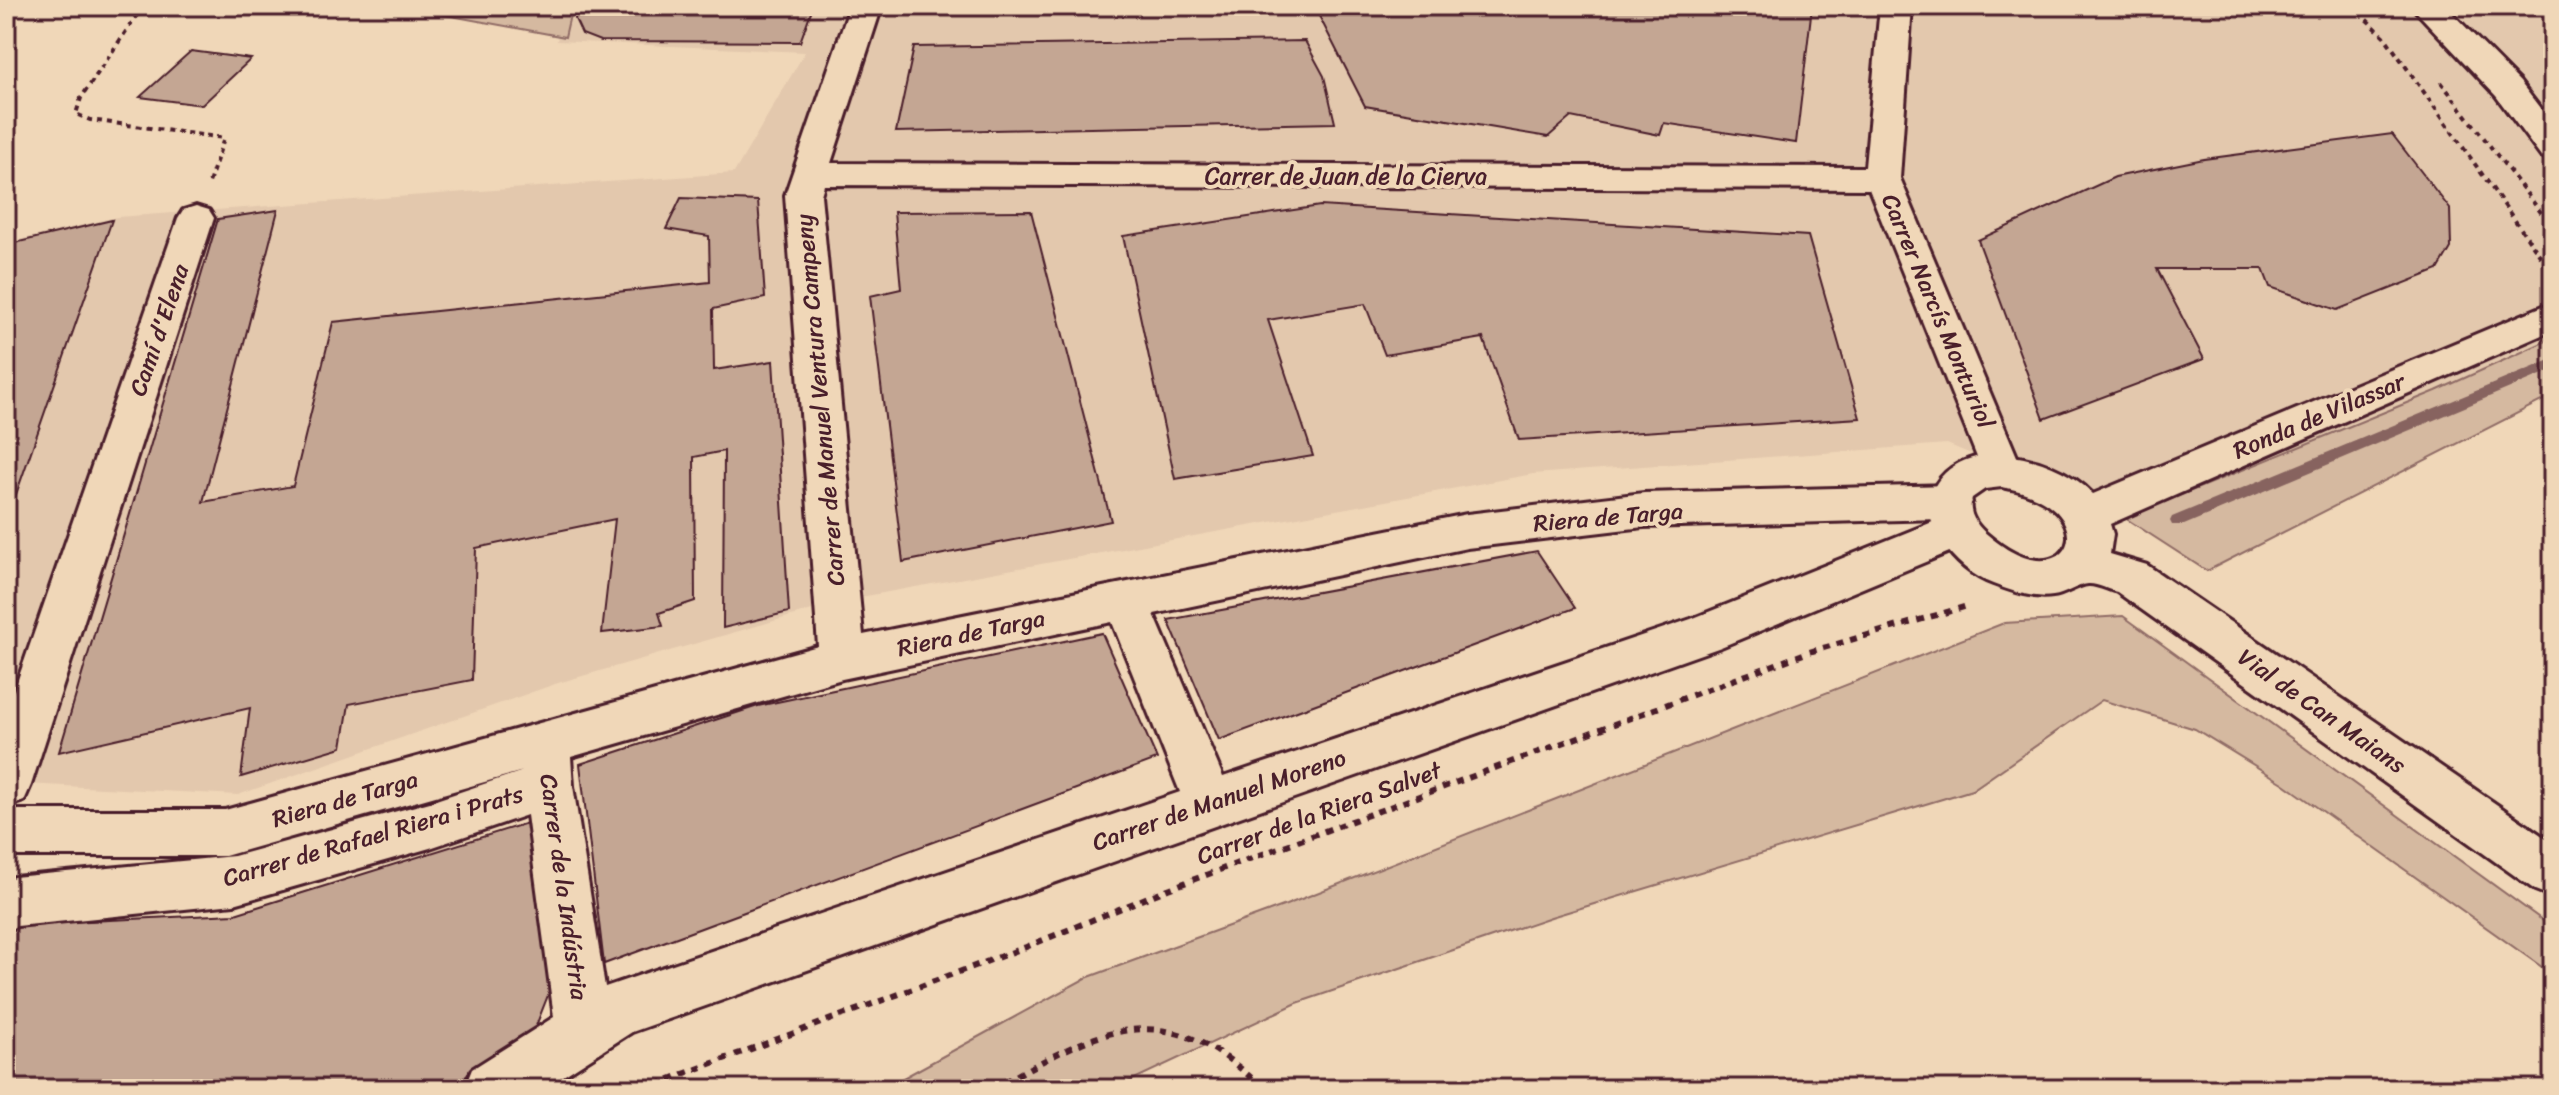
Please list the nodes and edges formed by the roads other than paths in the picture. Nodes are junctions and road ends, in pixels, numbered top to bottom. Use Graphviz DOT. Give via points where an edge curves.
graph roads {
  1 [pos="866,6"];
  2 [pos="1896,6"];
  3 [pos="2427,6"];
  4 [pos="2553,149"];
  5 [pos="810,174"];
  6 [pos="1882,178"];
  7 [pos="196,218"];
  8 [pos="2553,315"];
  9 [pos="2002,471"];
  10 [pos="2085,516"];
  11 [pos="1953,517"];
  12 [pos="2084,565"];
  13 [pos="1126,601"];
  14 [pos="842,659"];
  15 [pos="548,764"];
  16 [pos="6,785"];
  17 [pos="1209,803"];
  18 [pos="6,833"];
  19 [pos="2553,873"];
  20 [pos="6,906"];
  21 [pos="584,1031"];
  22 [pos="492,1089"];
  1 -- 5 [label="street, Carrer de Manuel Ventura Campeny"];
  2 -- 6 [label="street, Carrer Narcís Monturiol"];
  3 -- 4 [label="street" via="2508,89"];
  5 -- 6 [label="street, Carrer de Juan de la Cierva"];
  5 -- 14 [label="street, Carrer de Manuel Ventura Campeny" via="803,195"];
  6 -- 9 [label="street, Carrer Narcís Monturiol"];
  7 -- 16 [label="street, Camí d'Elena"];
  8 -- 10 [label="street, Ronda de Vilassar"];
  9 -- 10 [label="street" via="2050,484"];
  9 -- 11 [label="street" via="1972,476 1958,487"];
  10 -- 12 [label="street" via="2093,543"];
  11 -- 12 [label="street" via="1970,549 1990,565 2020,576 2046,579"];
  11 -- 13 [label="street, Riera de Targa" via="1644,510 1467,531"];
  11 -- 17 [label="street, Carrer de Manuel Moreno" via="1705,633"];
  12 -- 19 [label="street, Vial de Can Maians" via="2131,578"];
  13 -- 14 [label="street, Riera de Targa"];
  13 -- 17 [label="street"];
  14 -- 15 [label="street, Riera de Targa"];
  15 -- 18 [label="street, Riera de Targa" via="225,833"];
  15 -- 20 [label="street, Carrer de Rafael Riera i Prats" via="430,825 234,880"];
  15 -- 21 [label="street, Carrer de la Indústria"];
  17 -- 21 [label="street, Carrer de Manuel Moreno" via="616,1010"];
  21 -- 22 [label="street, Carrer de Manuel Moreno"];
}
